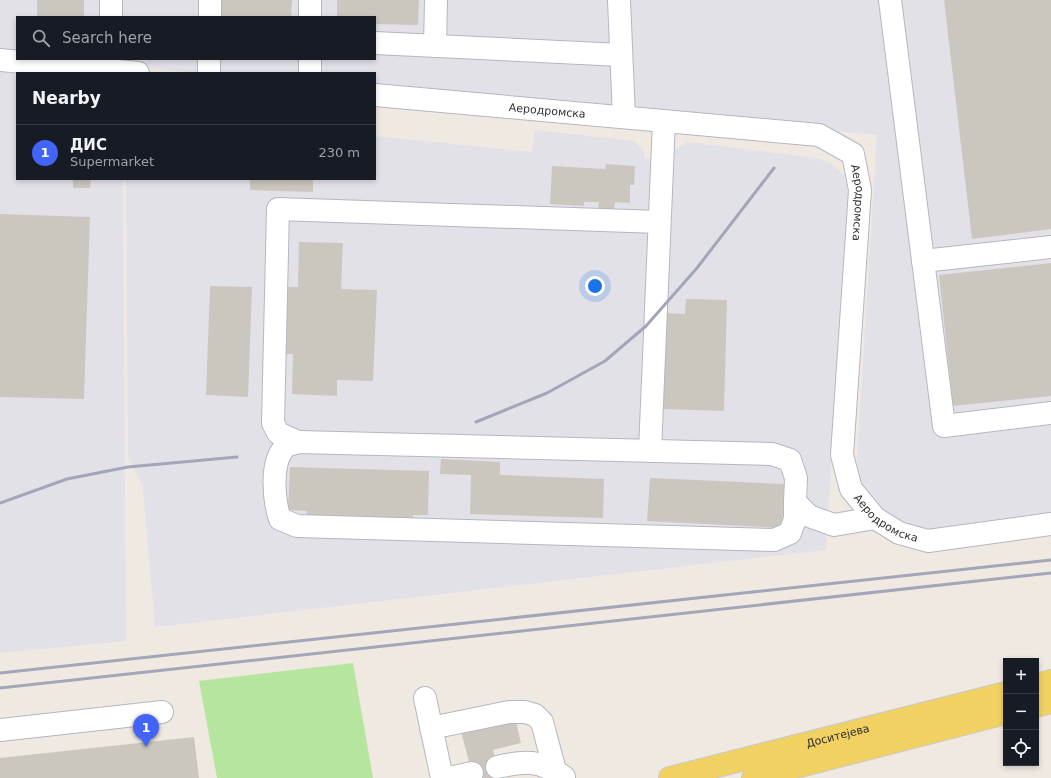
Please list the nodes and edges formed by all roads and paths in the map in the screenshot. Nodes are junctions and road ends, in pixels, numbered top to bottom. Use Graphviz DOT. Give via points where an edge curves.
graph roads {
  1 [pos="111,0"];
  2 [pos="210,0"];
  3 [pos="310,0"];
  4 [pos="436,0"];
  5 [pos="619,0"];
  6 [pos="890,0"];
  7 [pos="111,16"];
  8 [pos="210,16"];
  9 [pos="310,16"];
  10 [pos="376,43"];
  11 [pos="435,46"];
  12 [pos="621,54"];
  13 [pos="0,60"];
  14 [pos="209,60"];
  15 [pos="310,60"];
  16 [pos="110,65"];
  17 [pos="134,72"];
  18 [pos="209,72"];
  19 [pos="310,72"];
  20 [pos="376,95"];
  21 [pos="624,117"];
  22 [pos="664,121"];
  23 [pos="659,222"];
  24 [pos="1051,247"];
  25 [pos="923,261"];
  26 [pos="1051,413"];
  27 [pos="298,442"];
  28 [pos="650,451"];
  29 [pos="795,502"];
  30 [pos="875,518"];
  31 [pos="1051,524"];
  32 [pos="1051,681"];
  33 [pos="1039,684"];
  34 [pos="1003,694"];
  35 [pos="425,698"];
  36 [pos="1051,702"];
  37 [pos="1039,705"];
  38 [pos="162,712"];
  39 [pos="1003,715"];
  40 [pos="431,728"];
  41 [pos="0,730"];
  42 [pos="497,767"];
  43 [pos="767,770"];
  44 [pos="472,773"];
  45 [pos="560,774"];
  46 [pos="442,778"];
  47 [pos="450,778"];
  48 [pos="670,778"];
  1 -- 7 [label="street"];
  2 -- 8 [label="street"];
  3 -- 9 [label="street"];
  4 -- 11 [label="street"];
  5 -- 12 [label="street"];
  6 -- 25 [label="street"];
  10 -- 11 [label="street"];
  11 -- 12 [label="street"];
  12 -- 21 [label="street"];
  13 -- 16 [label="street"];
  14 -- 18 [label="street"];
  15 -- 19 [label="street"];
  16 -- 17 [label="street"];
  20 -- 21 [label="street, Аеродромска"];
  21 -- 22 [label="street, Аеродромска"];
  22 -- 23 [label="street"];
  22 -- 30 [label="street, Аеродромска" via="819,135 853,154 860,190 842,455 851,489"];
  23 -- 27 [label="street" via="278,209 273,423 278,433"];
  23 -- 28 [label="street"];
  24 -- 25 [label="street"];
  25 -- 26 [label="street" via="944,426"];
  27 -- 28 [label="street"];
  27 -- 29 [label="street" via="284,447 276,462 275,503 280,519 297,526 774,540 790,533 795,519"];
  28 -- 29 [label="street" via="772,454 790,460 796,478"];
  29 -- 30 [label="street" via="809,516 834,525"];
  30 -- 31 [label="street, Аеродромска" via="899,533 928,541"];
  32 -- 33 [label="main road"];
  34 -- 43 [label="main road, Доситејева"];
  35 -- 40 [label="street"];
  36 -- 37 [label="main road"];
  38 -- 41 [label="street"];
  39 -- 43 [label="main road, Доситејева"];
  40 -- 45 [label="street" via="509,712 535,715 542,722"];
  40 -- 46 [label="street"];
  42 -- 45 [label="street" via="530,761"];
  43 -- 48 [label="main road, Доситејева"];
  44 -- 47 [label="street"];
}
